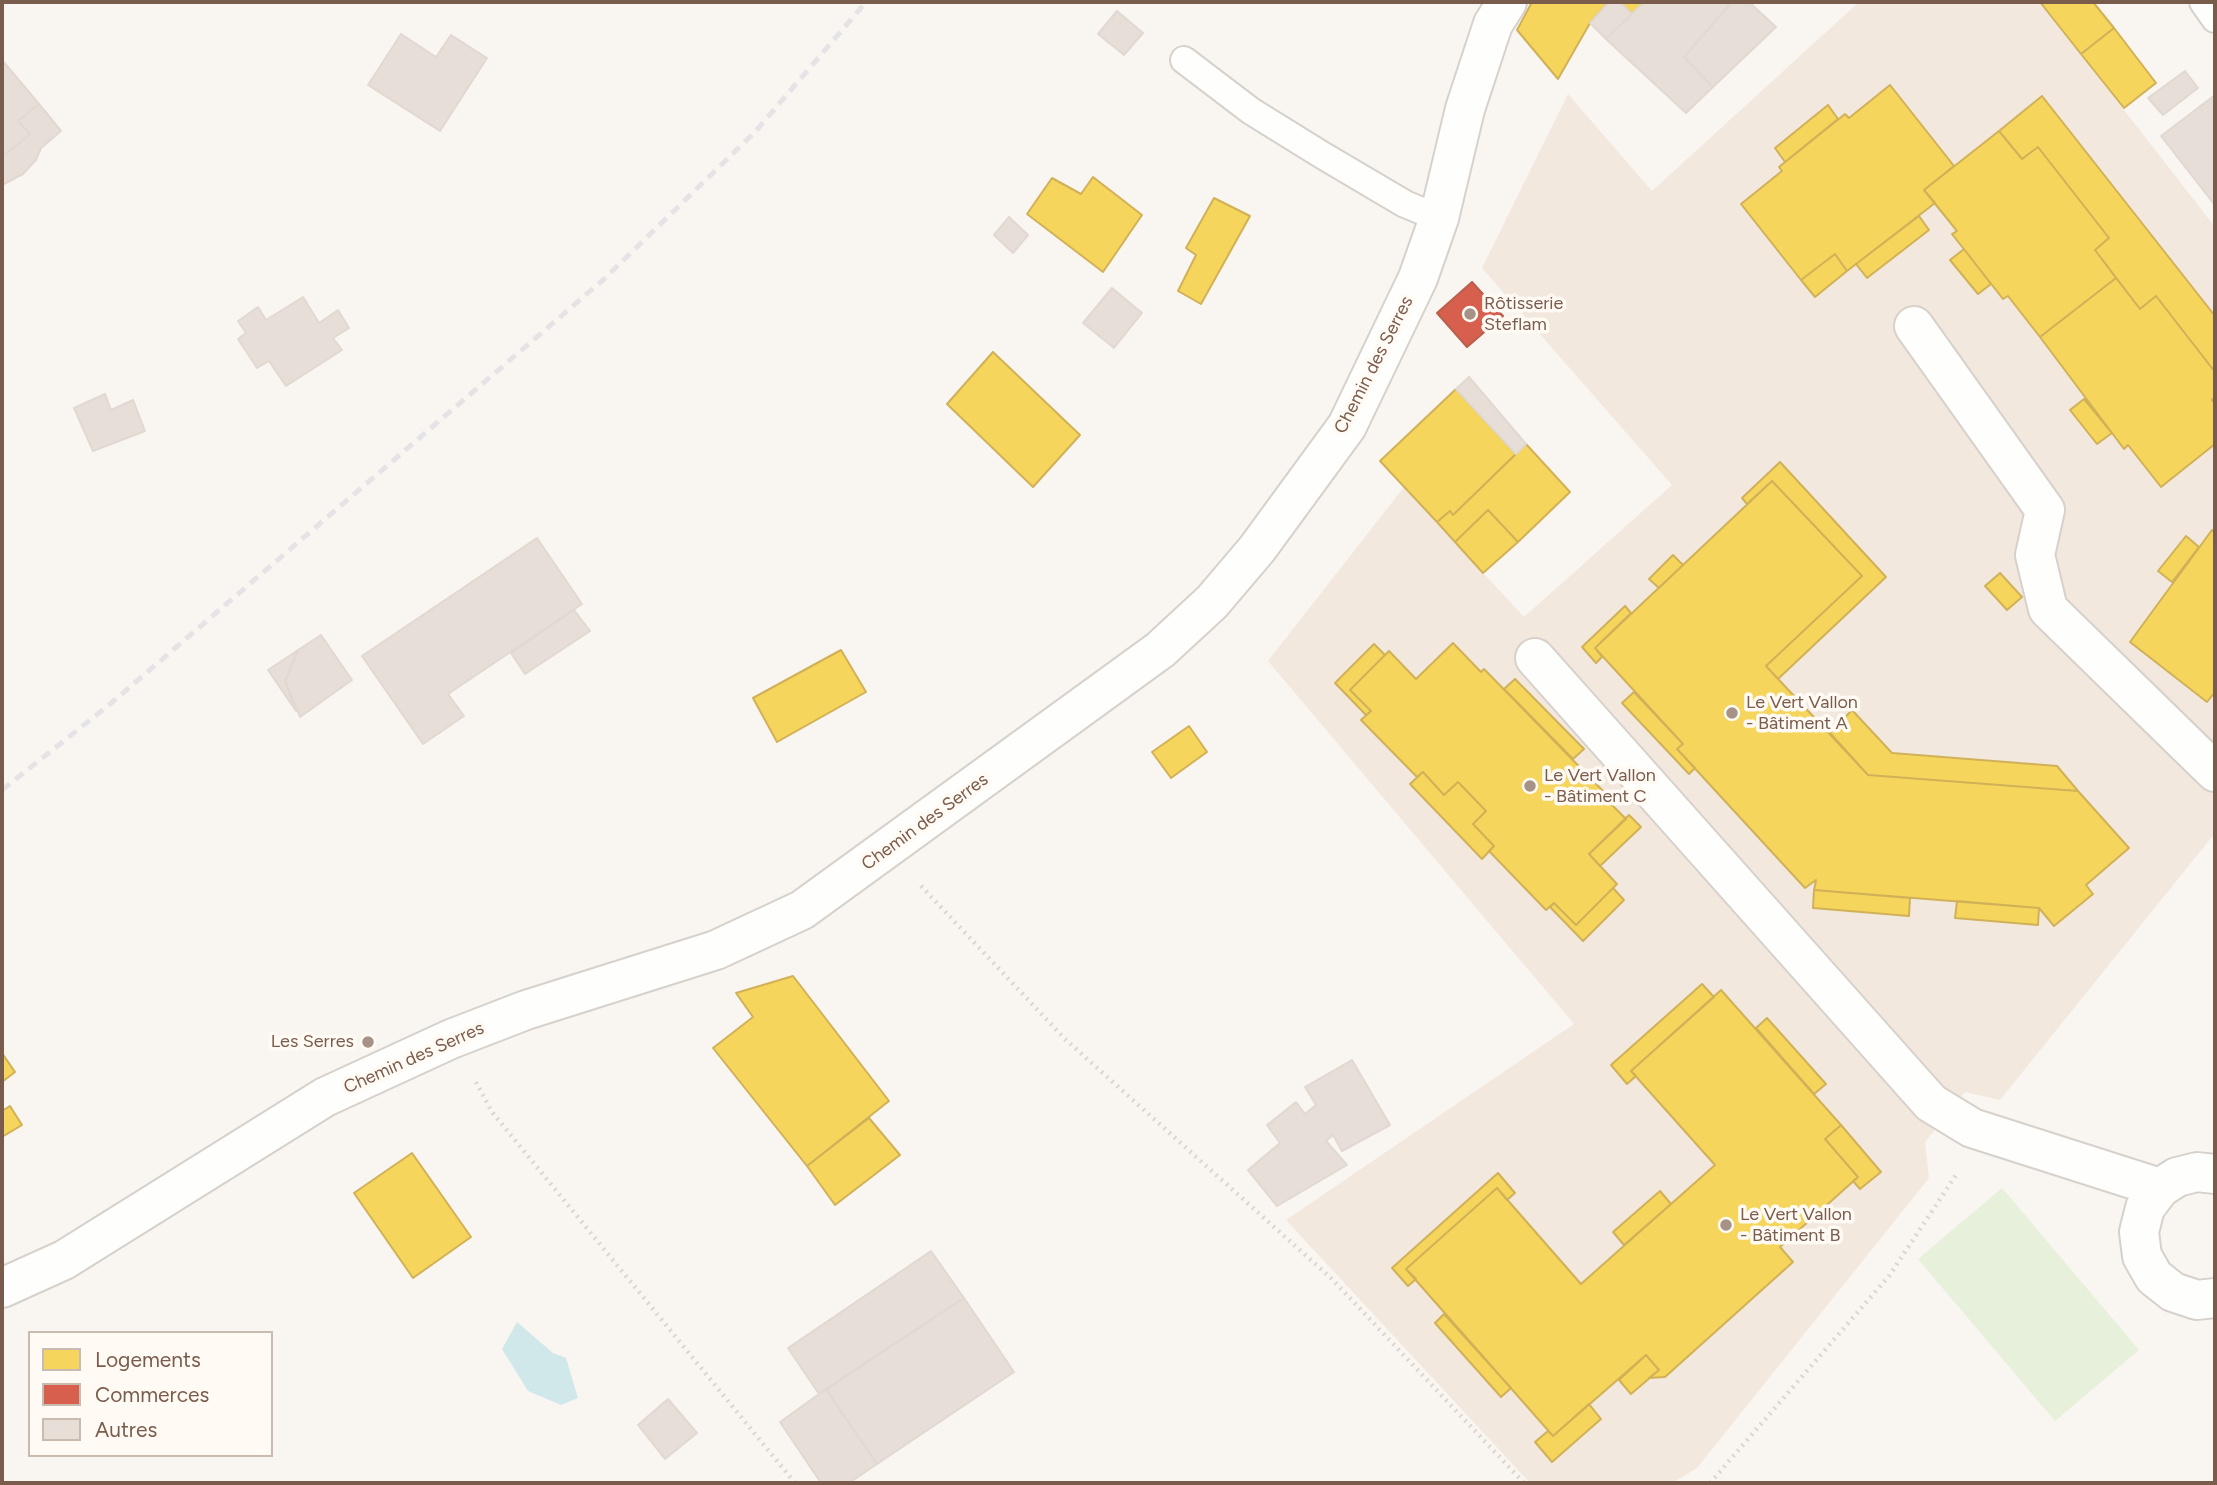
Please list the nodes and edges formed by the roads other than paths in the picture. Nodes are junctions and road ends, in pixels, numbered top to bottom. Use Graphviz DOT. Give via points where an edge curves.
graph roads {
  1 [pos="1507,2"];
  2 [pos="2203,2"];
  3 [pos="2215,19"];
  4 [pos="1184,60"];
  5 [pos="1439,218"];
  6 [pos="1914,326"];
  7 [pos="1535,658"];
  8 [pos="2215,772"];
  9 [pos="2215,1174"];
  10 [pos="2160,1188"];
  11 [pos="2,1288"];
  12 [pos="2215,1298"];
  1 -- 5 [label="street, Chemin des Serres" via="1493,24 1465,109"];
  2 -- 3 [label="lane"];
  4 -- 5 [label="lane" via="1251,111 1322,156 1405,204"];
  5 -- 11 [label="street, Chemin des Serres" via="1418,278 1347,426 1212,602 1142,665 802,910 716,950 526,1010 451,1039 325,1097 64,1260"];
  6 -- 8 [label="street" via="2045,510 2035,555 2048,609"];
  7 -- 10 [label="street" via="1931,1103 1972,1128"];
  9 -- 10 [label="street" via="2177,1177"];
  10 -- 12 [label="street" via="2145,1208 2139,1232 2142,1256 2154,1277 2173,1292 2197,1300"];
}
